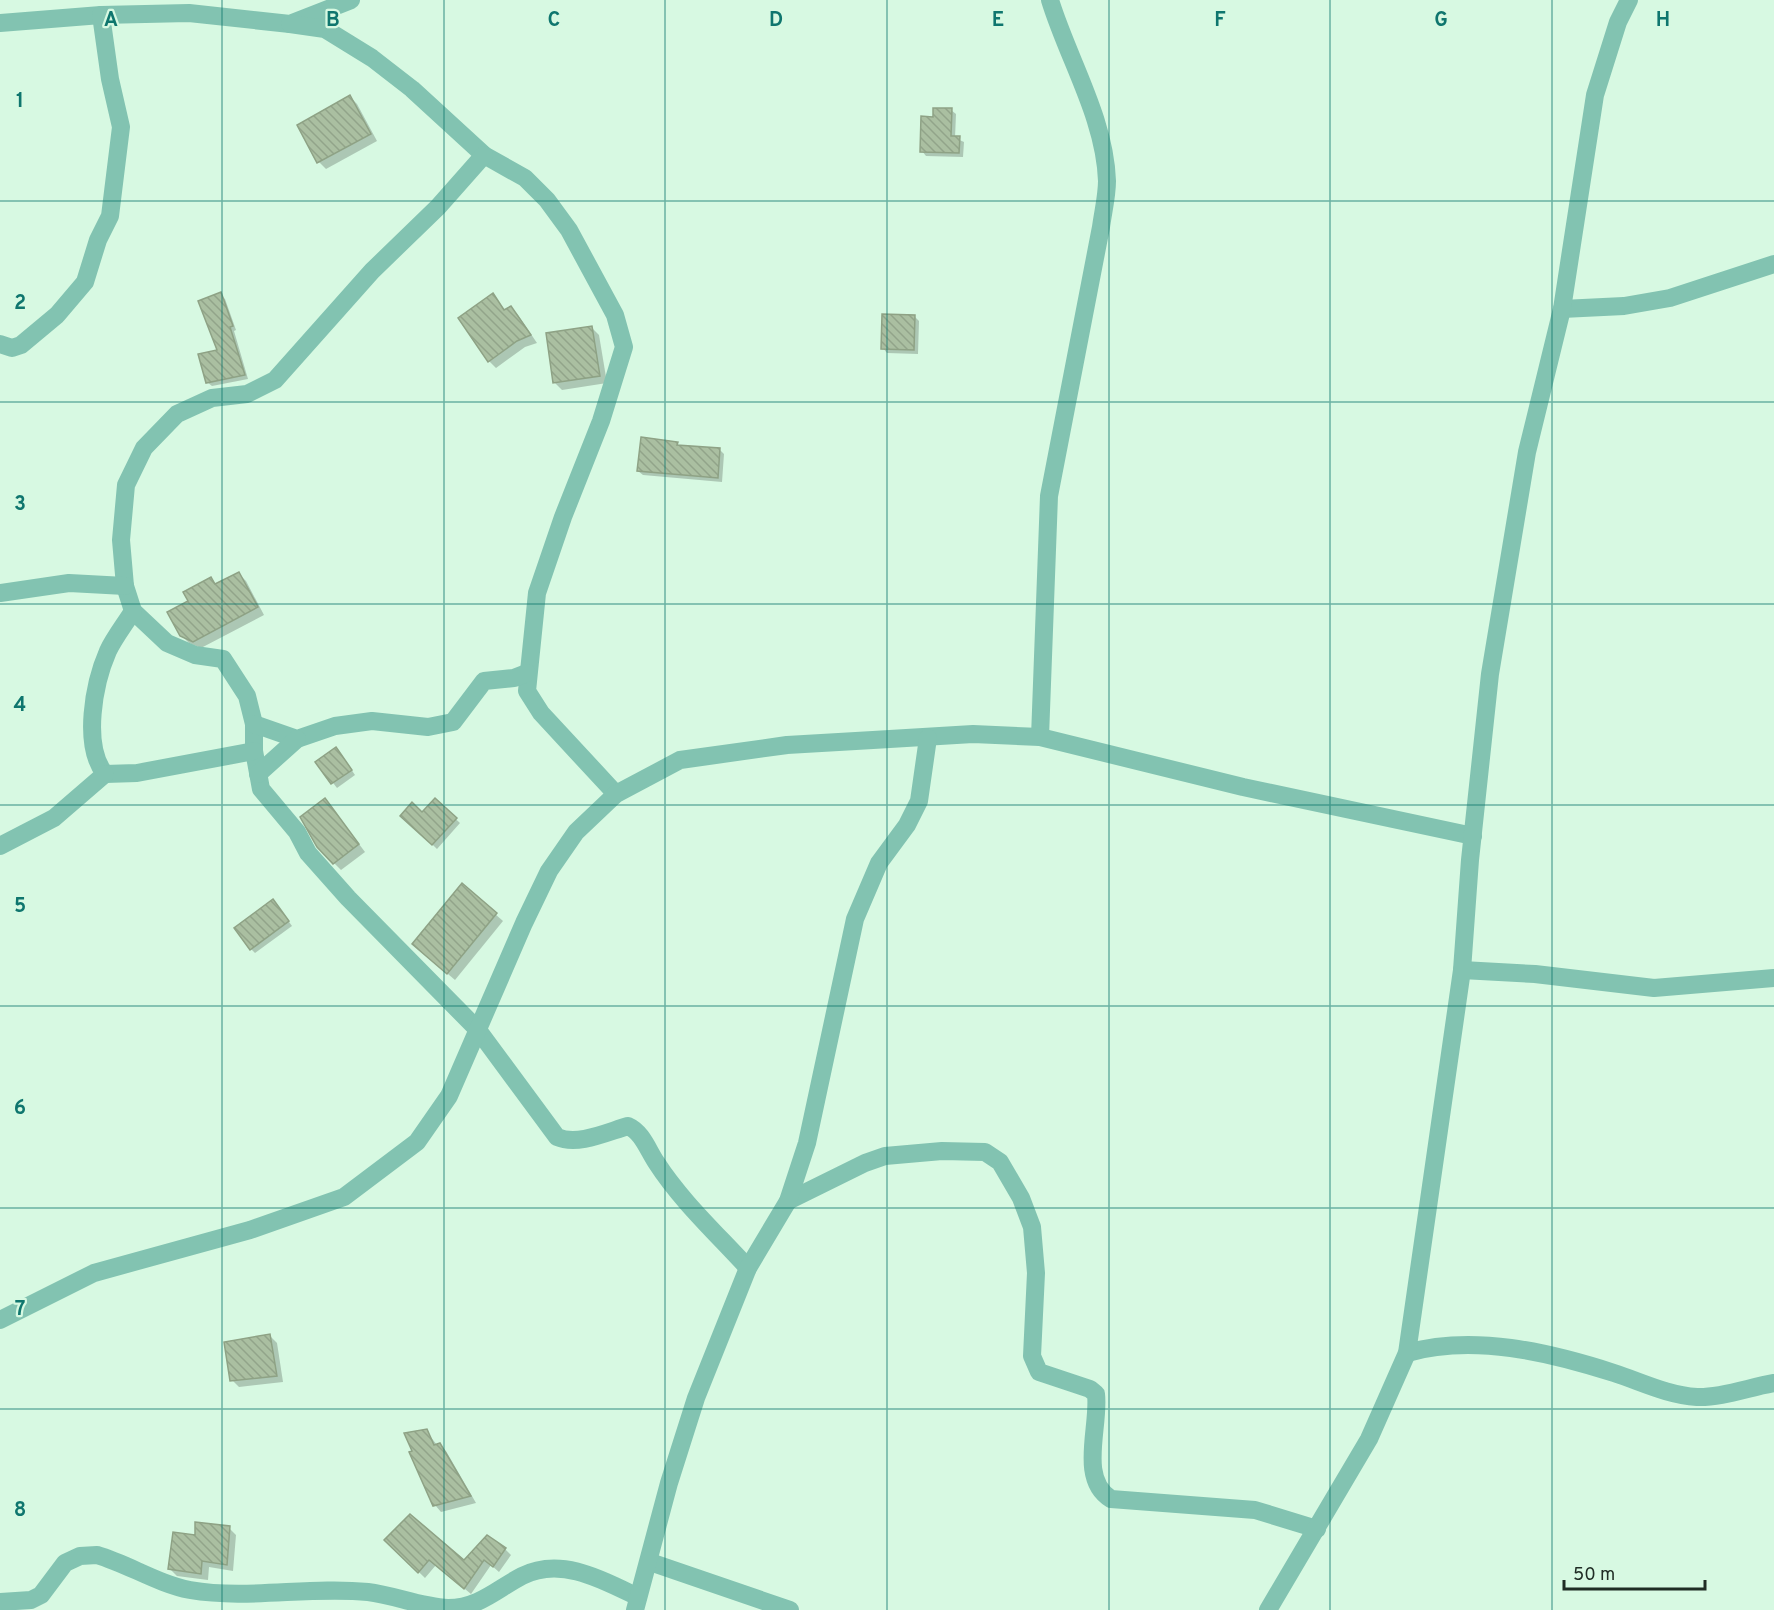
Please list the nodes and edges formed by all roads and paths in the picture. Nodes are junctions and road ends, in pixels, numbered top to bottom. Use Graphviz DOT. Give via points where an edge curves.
graph roads {
  1 [pos="351,0"];
  2 [pos="1050,0"];
  3 [pos="1629,0"];
  4 [pos="191,7"];
  5 [pos="101,15"];
  6 [pos="0,23"];
  7 [pos="290,24"];
  8 [pos="484,155"];
  9 [pos="1774,264"];
  10 [pos="1562,309"];
  11 [pos="0,344"];
  12 [pos="125,586"];
  13 [pos="0,593"];
  14 [pos="133,611"];
  15 [pos="527,673"];
  16 [pos="254,724"];
  17 [pos="1040,737"];
  18 [pos="928,738"];
  19 [pos="297,740"];
  20 [pos="254,751"];
  21 [pos="105,774"];
  22 [pos="258,774"];
  23 [pos="616,794"];
  24 [pos="1473,836"];
  25 [pos="0,846"];
  26 [pos="1462,970"];
  27 [pos="1774,978"];
  28 [pos="478,1030"];
  29 [pos="788,1201"];
  30 [pos="748,1268"];
  31 [pos="0,1320"];
  32 [pos="1407,1353"];
  33 [pos="1774,1383"];
  34 [pos="1317,1529"];
  35 [pos="650,1562"];
  36 [pos="0,1602"];
  37 [pos="637,1603"];
  38 [pos="790,1610"];
  39 [pos="1268,1610"];
  1 -- 7 [label="street"];
  2 -- 17 [label="street" via="1082,81 1104,157 1107,183 1049,496"];
  3 -- 10 [label="street" via="1595,95"];
  4 -- 5 [label="street"];
  4 -- 7 [label="street"];
  5 -- 6 [label="street"];
  5 -- 11 [label="street" via="121,126 110,216 85,282 57,315 21,345 12,348"];
  7 -- 8 [label="street" via="325,29 372,58"];
  8 -- 12 [label="street" via="438,207 372,271 275,380 247,394 212,398 177,414 144,448 126,485 121,540"];
  8 -- 15 [label="street" via="525,178 569,230 615,315 624,347 601,422 537,593"];
  9 -- 10 [label="street" via="1670,298 1624,306"];
  10 -- 24 [label="street" via="1523,476 1490,674"];
  12 -- 13 [label="street" via="69,583"];
  12 -- 14 [label="street"];
  14 -- 16 [label="street" via="167,643 195,655 223,659 247,696"];
  14 -- 21 [label="street" via="108,651 96,687 92,725 97,764"];
  15 -- 19 [label="street" via="484,681 453,722 428,726 372,721 334,726"];
  15 -- 23 [label="street" via="527,691 541,713"];
  16 -- 19 [label="street"];
  16 -- 20 [label="street"];
  17 -- 18 [label="street" via="973,734"];
  17 -- 24 [label="street" via="1243,787"];
  18 -- 23 [label="street" via="787,745 680,760"];
  18 -- 29 [label="street" via="919,801 879,863 855,919 807,1143"];
  19 -- 22 [label="street"];
  20 -- 21 [label="street" via="137,773"];
  20 -- 22 [label="street"];
  21 -- 25 [label="street" via="54,818"];
  22 -- 28 [label="street" via="261,789 297,832 308,853"];
  23 -- 28 [label="street" via="576,832 549,871"];
  24 -- 26 [label="street"];
  26 -- 27 [label="street" via="1654,988"];
  26 -- 32 [label="street"];
  28 -- 30 [label="street" via="557,1137 578,1140 628,1126 635,1129 678,1190"];
  28 -- 31 [label="street" via="449,1096 417,1143 344,1197 250,1230 94,1273"];
  29 -- 30 [label="street"];
  29 -- 34 [label="street" via="885,1156 986,1152 1000,1162 1032,1227 1036,1272 1032,1356 1035,1367 1096,1394 1093,1471 1103,1494 1111,1499 1255,1510"];
  30 -- 35 [label="street" via="696,1398"];
  32 -- 33 [label="street" via="1434,1345 1493,1347 1559,1356 1671,1394 1700,1397"];
  32 -- 34 [label="street" via="1369,1439"];
  34 -- 39 [label="street"];
  35 -- 37 [label="street"];
  35 -- 38 [label="street"];
  36 -- 37 [label="street" via="41,1596 65,1563 80,1556 97,1555 191,1590 369,1592 448,1608 474,1604 547,1567 603,1580"];
}
